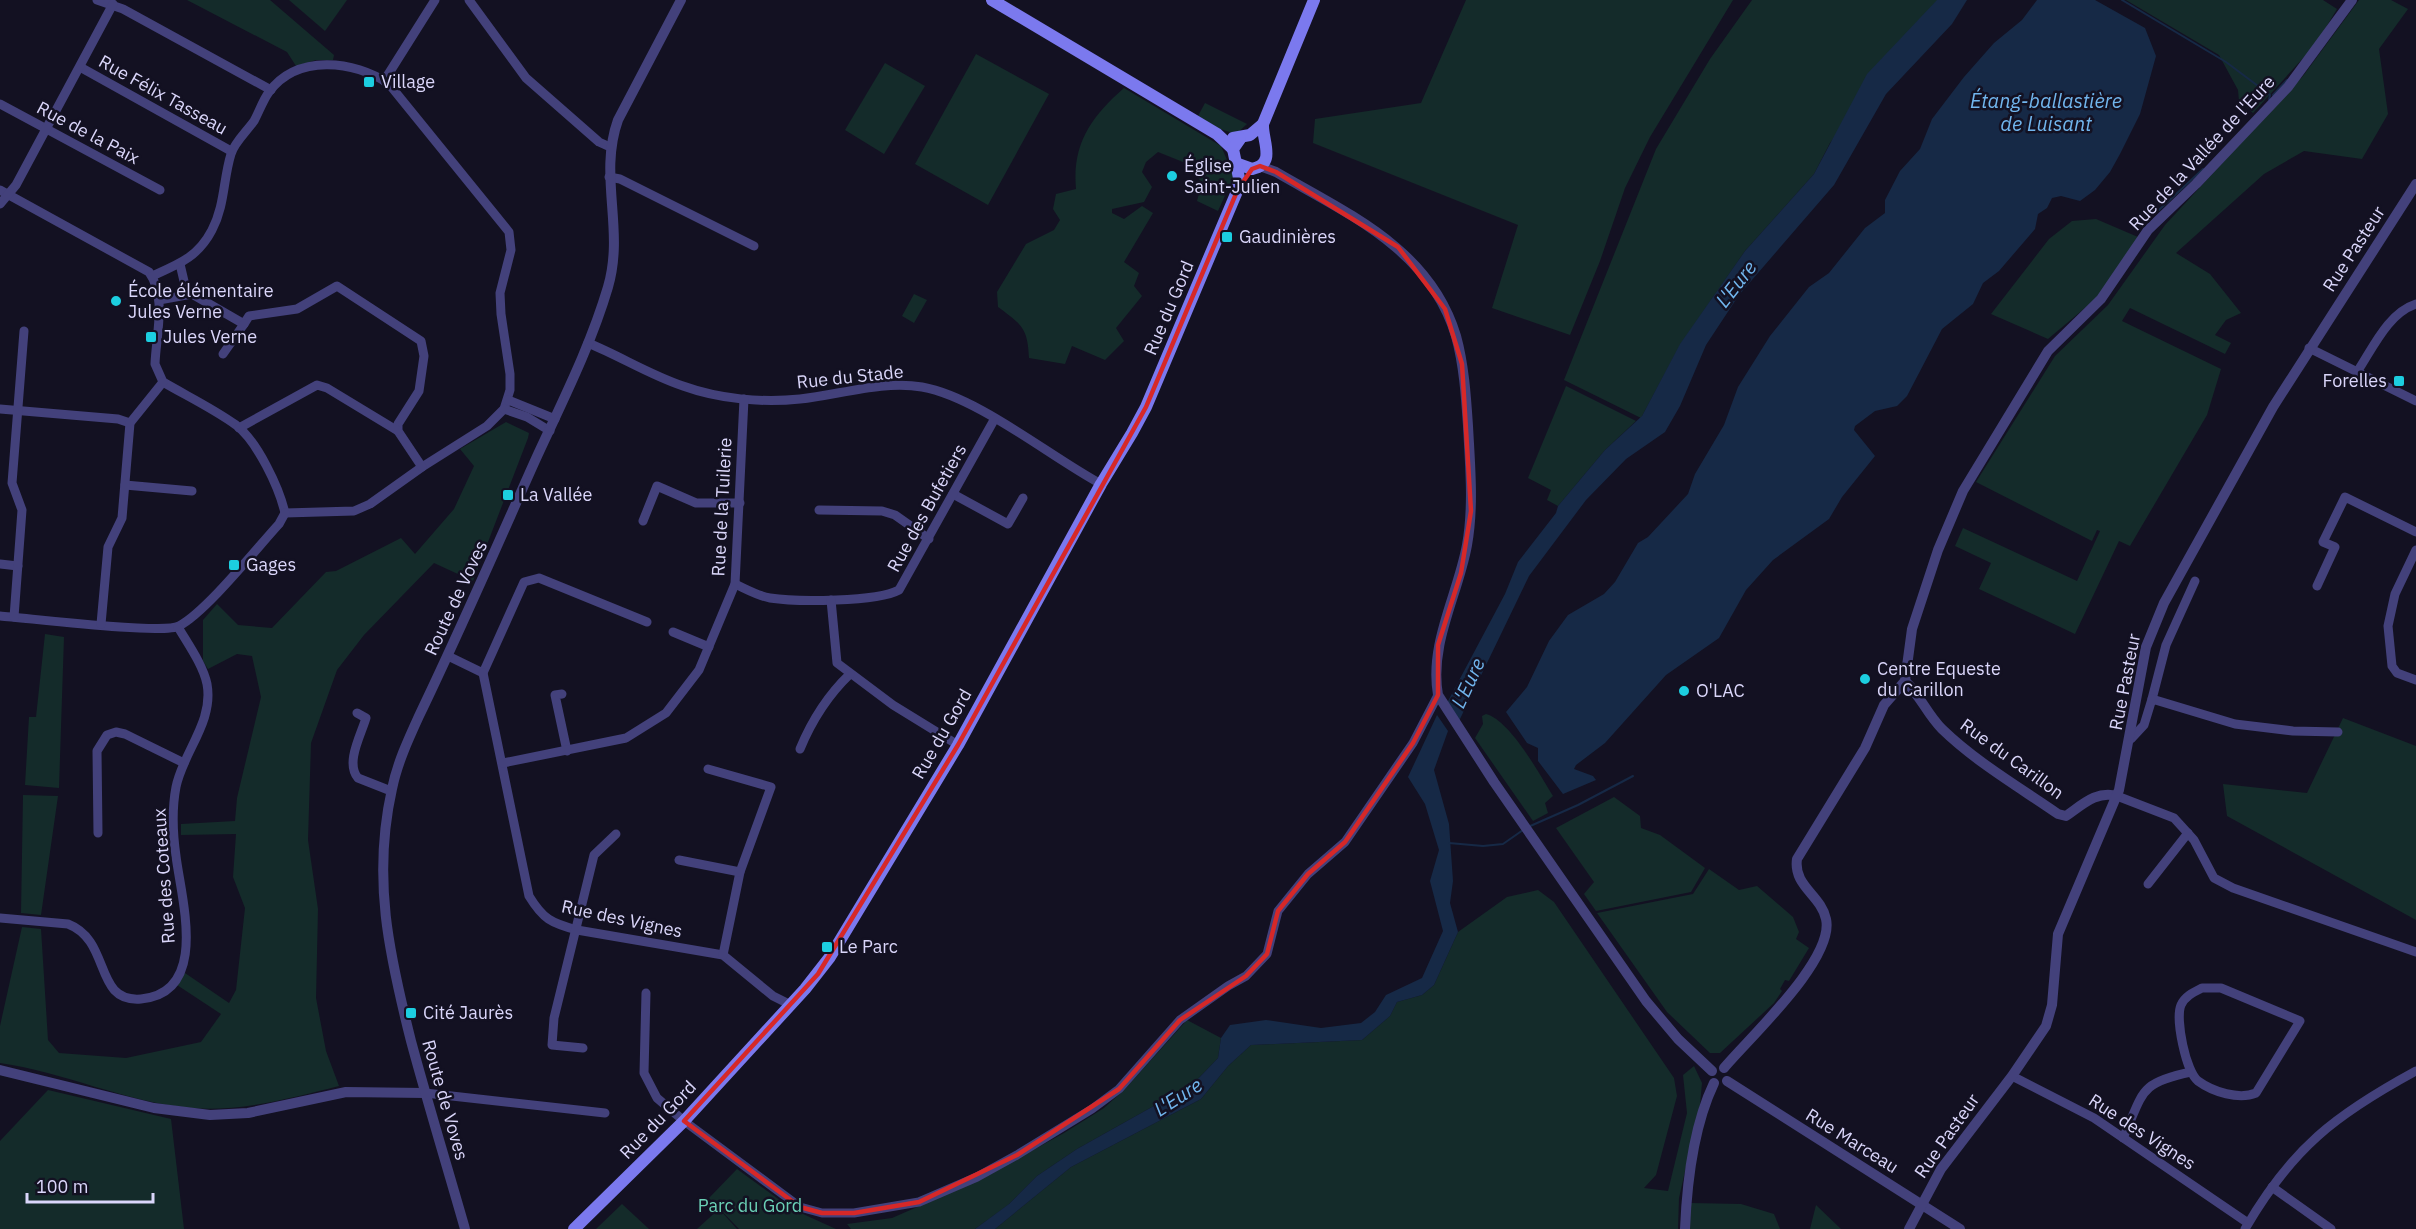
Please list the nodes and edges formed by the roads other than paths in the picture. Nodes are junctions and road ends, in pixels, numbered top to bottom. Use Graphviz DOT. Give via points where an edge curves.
graph roads {
  1 [pos="97,0"];
  2 [pos="435,0"];
  3 [pos="469,0"];
  4 [pos="681,0"];
  5 [pos="992,0"];
  6 [pos="1314,0"];
  7 [pos="2352,0"];
  8 [pos="113,4"];
  9 [pos="80,67"];
  10 [pos="384,81"];
  11 [pos="271,90"];
  12 [pos="0,104"];
  13 [pos="1263,124"];
  14 [pos="46,129"];
  15 [pos="1241,141"];
  16 [pos="1264,141"];
  17 [pos="610,147"];
  18 [pos="231,151"];
  19 [pos="1268,155"];
  20 [pos="1238,164"];
  21 [pos="1256,168"];
  22 [pos="1276,172"];
  23 [pos="609,177"];
  24 [pos="2416,184"];
  25 [pos="1238,189"];
  26 [pos="160,190"];
  27 [pos="4,192"];
  28 [pos="0,204"];
  29 [pos="754,246"];
  30 [pos="180,264"];
  31 [pos="152,276"];
  32 [pos="187,294"];
  33 [pos="159,300"];
  34 [pos="2416,304"];
  35 [pos="244,324"];
  36 [pos="24,331"];
  37 [pos="588,343"];
  38 [pos="2309,348"];
  39 [pos="224,354"];
  40 [pos="2357,372"];
  41 [pos="164,382"];
  42 [pos="744,399"];
  43 [pos="2416,401"];
  44 [pos="506,404"];
  45 [pos="0,409"];
  46 [pos="18,410"];
  47 [pos="555,419"];
  48 [pos="994,420"];
  49 [pos="130,423"];
  50 [pos="239,428"];
  51 [pos="398,431"];
  52 [pos="550,431"];
  53 [pos="422,466"];
  54 [pos="1101,484"];
  55 [pos="125,485"];
  56 [pos="192,491"];
  57 [pos="953,494"];
  58 [pos="1023,498"];
  59 [pos="740,503"];
  60 [pos="819,510"];
  61 [pos="285,513"];
  62 [pos="643,521"];
  63 [pos="2416,532"];
  64 [pos="929,539"];
  65 [pos="2416,550"];
  66 [pos="0,564"];
  67 [pos="18,566"];
  68 [pos="2195,581"];
  69 [pos="735,584"];
  70 [pos="2317,586"];
  71 [pos="831,600"];
  72 [pos="0,616"];
  73 [pos="14,617"];
  74 [pos="647,622"];
  75 [pos="102,624"];
  76 [pos="178,627"];
  77 [pos="673,632"];
  78 [pos="709,647"];
  79 [pos="448,656"];
  80 [pos="483,673"];
  81 [pos="850,674"];
  82 [pos="2416,680"];
  83 [pos="1905,681"];
  84 [pos="562,694"];
  85 [pos="2152,699"];
  86 [pos="1441,700"];
  87 [pos="357,713"];
  88 [pos="2338,732"];
  89 [pos="2131,739"];
  90 [pos="958,745"];
  91 [pos="800,749"];
  92 [pos="567,752"];
  93 [pos="184,763"];
  94 [pos="503,763"];
  95 [pos="708,769"];
  96 [pos="391,791"];
  97 [pos="2117,796"];
  98 [pos="98,833"];
  99 [pos="2188,833"];
  100 [pos="616,834"];
  101 [pos="679,860"];
  102 [pos="740,872"];
  103 [pos="2148,884"];
  104 [pos="0,918"];
  105 [pos="577,930"];
  106 [pos="2416,952"];
  107 [pos="723,955"];
  108 [pos="645,993"];
  109 [pos="791,1005"];
  110 [pos="583,1048"];
  111 [pos="1724,1068"];
  112 [pos="0,1070"];
  113 [pos="1712,1071"];
  114 [pos="2416,1071"];
  115 [pos="2191,1072"];
  116 [pos="2012,1076"];
  117 [pos="1727,1081"];
  118 [pos="1714,1083"];
  119 [pos="425,1093"];
  120 [pos="605,1113"];
  121 [pos="684,1121"];
  122 [pos="2123,1138"];
  123 [pos="2272,1187"];
  124 [pos="1921,1204"];
  125 [pos="2247,1226"];
  126 [pos="465,1229"];
  127 [pos="574,1229"];
  128 [pos="1685,1229"];
  129 [pos="1909,1229"];
  130 [pos="1960,1229"];
  131 [pos="2331,1229"];
  1 -- 8 [label="street"];
  2 -- 10 [label="street"];
  3 -- 17 [label="street" via="526,78 599,142"];
  4 -- 17 [label="street, Route de Voves" via="618,120"];
  5 -- 15 [label="main road" via="1217,134"];
  6 -- 13 [label="main road"];
  7 -- 83 [label="street, Rue de la Vallée de l'Eure" via="2288,87 2148,230 2101,299 2048,351 1963,491 1912,629"];
  8 -- 9 [label="street"];
  8 -- 11 [label="street"];
  9 -- 14 [label="street"];
  9 -- 18 [label="street, Rue Félix Tasseau"];
  10 -- 11 [label="street" via="344,67 321,64 297,70"];
  10 -- 44 [label="street" via="400,95 509,232 511,250 500,293 510,374"];
  11 -- 18 [label="street"];
  12 -- 14 [label="street, Rue de la Paix"];
  13 -- 15 [label="main road"];
  13 -- 16 [label="main road"];
  14 -- 26 [label="street, Rue de la Paix"];
  14 -- 27 [label="street" via="16,185"];
  15 -- 16 [label="main road"];
  15 -- 20 [label="main road"];
  16 -- 19 [label="main road"];
  17 -- 23 [label="street, Route de Voves"];
  18 -- 30 [label="street" via="224,198 212,230 198,250"];
  19 -- 21 [label="main road"];
  19 -- 22 [label="street"];
  20 -- 21 [label="main road"];
  20 -- 25 [label="main road"];
  21 -- 22 [label="street"];
  21 -- 25 [label="main road"];
  22 -- 86 [label="street" via="1398,247 1425,275 1456,335 1466,401 1471,511 1461,573 1438,645 1436,680"];
  23 -- 29 [label="street"];
  23 -- 37 [label="street, Route de Voves" via="616,230 614,263"];
  24 -- 38 [label="street, Rue Pasteur"];
  25 -- 54 [label="main road, Rue du Gord" via="1146,408"];
  27 -- 28 [label="street"];
  27 -- 31 [label="street"];
  30 -- 31 [label="street"];
  30 -- 32 [label="street"];
  31 -- 33 [label="street"];
  32 -- 33 [label="street"];
  32 -- 35 [label="street"];
  33 -- 41 [label="street" via="155,364"];
  34 -- 40 [label="street" via="2393,317"];
  35 -- 39 [label="street"];
  35 -- 51 [label="street" via="249,316 297,309 337,286 421,341 424,356 419,391"];
  36 -- 46 [label="street"];
  37 -- 42 [label="street, Rue du Stade" via="683,387"];
  37 -- 47 [label="street, Route de Voves"];
  38 -- 40 [label="street"];
  38 -- 89 [label="street, Rue Pasteur" via="2188,556 2154,624 2139,679"];
  40 -- 43 [label="street"];
  41 -- 49 [label="street"];
  41 -- 50 [label="street"];
  42 -- 48 [label="street, Rue du Stade" via="798,399 895,386 920,387 945,393"];
  42 -- 59 [label="street, Rue de la Tuilerie"];
  44 -- 47 [label="street"];
  44 -- 52 [label="street"];
  44 -- 53 [label="street" via="487,426"];
  45 -- 46 [label="street"];
  46 -- 49 [label="street"];
  46 -- 67 [label="street" via="12,483 22,510"];
  47 -- 52 [label="street, Route de Voves"];
  48 -- 54 [label="street, Rue du Stade"];
  48 -- 57 [label="street, Rue des Bufetiers"];
  49 -- 55 [label="street"];
  50 -- 51 [label="street" via="317,385"];
  50 -- 61 [label="street" via="249,438 281,496"];
  51 -- 53 [label="street"];
  52 -- 79 [label="street, Route de Voves"];
  53 -- 61 [label="street" via="354,511"];
  54 -- 90 [label="main road, Rue du Gord"];
  55 -- 56 [label="street"];
  55 -- 75 [label="street" via="122,518 108,547"];
  57 -- 58 [label="street" via="1008,524"];
  57 -- 64 [label="street, Rue des Bufetiers"];
  59 -- 62 [label="street" via="696,503 657,486"];
  59 -- 69 [label="street, Rue de la Tuilerie"];
  60 -- 64 [label="street" via="882,511 895,515"];
  61 -- 76 [label="street" via="201,608"];
  63 -- 70 [label="street" via="2345,497 2323,542 2335,547"];
  64 -- 71 [label="street, Rue des Bufetiers" via="899,590 889,596"];
  65 -- 82 [label="street" via="2395,594 2388,626 2392,666 2397,673"];
  66 -- 67 [label="street"];
  67 -- 73 [label="street"];
  68 -- 85 [label="street" via="2166,645"];
  69 -- 71 [label="street, Rue des Bufetiers" via="769,598"];
  69 -- 78 [label="street, Rue de la Tuilerie"];
  71 -- 81 [label="street" via="837,663"];
  72 -- 73 [label="street"];
  73 -- 75 [label="street"];
  74 -- 80 [label="street" via="531,578 525,582"];
  75 -- 76 [label="street" via="150,630"];
  76 -- 93 [label="street, Rue des Coteaux" via="207,684 202,726"];
  77 -- 78 [label="street"];
  78 -- 92 [label="street, Rue de la Tuilerie" via="699,670 666,713 626,738"];
  79 -- 80 [label="street"];
  79 -- 96 [label="street, Route de Voves" via="404,750"];
  80 -- 94 [label="street, Rue des Vignes"];
  81 -- 90 [label="street"];
  81 -- 91 [label="street" via="830,693"];
  83 -- 97 [label="street, Rue du Carillon" via="1918,693 1940,727 1977,759 2058,814 2067,816 2096,796"];
  83 -- 111 [label="street" via="1884,705 1865,748 1797,859 1798,878 1825,912 1827,937 1809,970"];
  84 -- 92 [label="street" via="555,695"];
  85 -- 88 [label="street" via="2235,724"];
  85 -- 89 [label="street" via="2144,725"];
  86 -- 113 [label="street" via="1646,1001"];
  86 -- 121 [label="street" via="1345,842 1308,874 1278,911 1267,954 1246,976 1180,1020 1119,1089 977,1177 919,1202 854,1213 810,1211"];
  87 -- 96 [label="street" via="366,718 351,766 354,774"];
  89 -- 97 [label="street, Rue Pasteur"];
  90 -- 109 [label="main road, Rue du Gord" via="830,957"];
  92 -- 94 [label="street, Rue de la Tuilerie"];
  93 -- 98 [label="street" via="125,734 107,735 97,751"];
  93 -- 104 [label="street, Rue des Coteaux" via="174,803 175,853 187,928 186,950 180,973 166,990 140,999 125,998 106,979 95,947 78,928"];
  94 -- 105 [label="street, Rue des Vignes" via="529,896 540,914 555,924"];
  95 -- 102 [label="street" via="771,787"];
  96 -- 119 [label="street, Route de Voves" via="383,853 385,930"];
  97 -- 99 [label="street" via="2157,809 2174,818"];
  97 -- 116 [label="street, Rue Pasteur" via="2058,934 2052,1005 2046,1026"];
  99 -- 103 [label="street"];
  99 -- 106 [label="street" via="2214,878 2233,888"];
  100 -- 105 [label="street" via="594,855"];
  101 -- 102 [label="street"];
  102 -- 107 [label="street"];
  105 -- 107 [label="street, Rue des Vignes"];
  105 -- 110 [label="street" via="554,1018 552,1045"];
  107 -- 109 [label="street, Rue des Vignes" via="773,996"];
  108 -- 121 [label="street" via="644,1073 657,1098"];
  109 -- 121 [label="main road, Rue du Gord"];
  111 -- 113 [label="street"];
  111 -- 117 [label="street"];
  112 -- 119 [label="street" via="154,1108 210,1115 248,1113 346,1092"];
  113 -- 118 [label="street"];
  114 -- 123 [label="street" via="2331,1123 2304,1146"];
  115 -- 115 [label="street" via="2198,1081 2236,1097 2256,1093 2300,1021 2221,988 2202,988 2189,994 2178,1017"];
  115 -- 122 [label="street" via="2160,1078 2145,1088"];
  116 -- 122 [label="street, Rue des Vignes" via="2094,1118"];
  116 -- 124 [label="street, Rue Pasteur" via="1959,1144"];
  117 -- 118 [label="street"];
  117 -- 124 [label="street, Rue Marceau"];
  118 -- 128 [label="street" via="1698,1134"];
  119 -- 120 [label="street"];
  119 -- 126 [label="street, Route de Voves"];
  121 -- 127 [label="main road, Rue du Gord"];
  122 -- 125 [label="street, Rue des Vignes"];
  123 -- 125 [label="street"];
  123 -- 131 [label="street"];
  124 -- 129 [label="street, Rue Pasteur"];
  124 -- 130 [label="street, Rue Marceau"];
}
